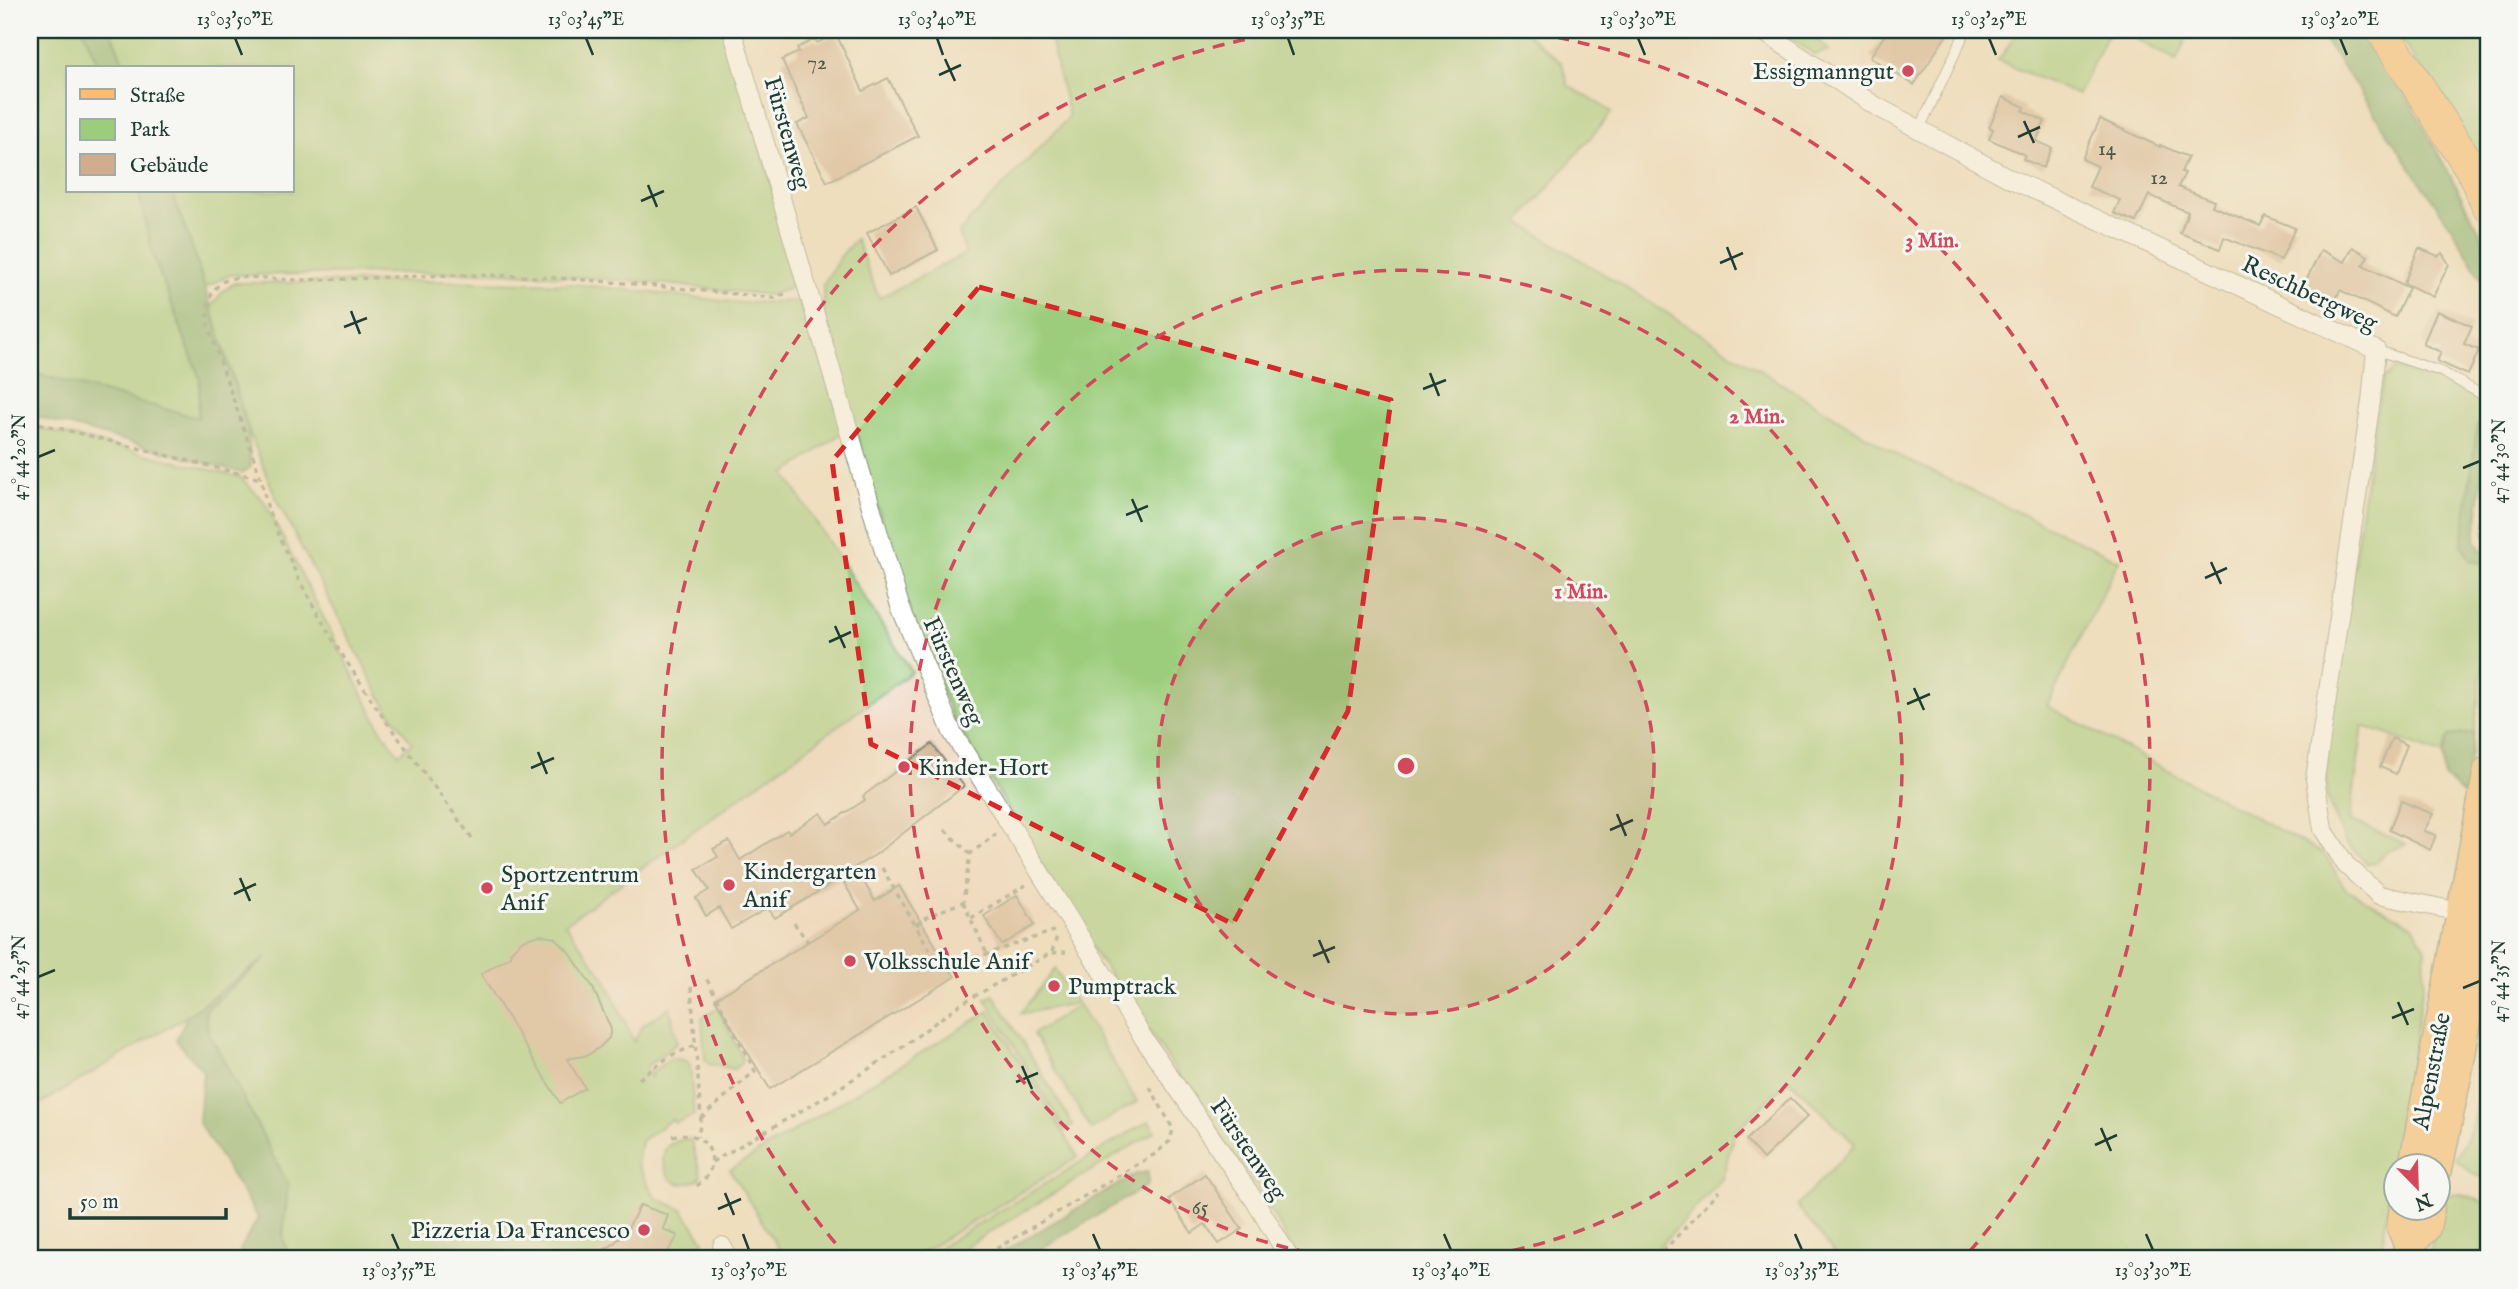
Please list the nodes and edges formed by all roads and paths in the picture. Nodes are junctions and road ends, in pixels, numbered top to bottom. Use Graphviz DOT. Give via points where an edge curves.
graph roads {
  1 [pos="732,30"];
  2 [pos="1761,30"];
  3 [pos="1966,30"];
  4 [pos="2382,30"];
  5 [pos="1919,130"];
  6 [pos="2488,206"];
  7 [pos="807,285"];
  8 [pos="2376,350"];
  9 [pos="2488,401"];
  10 [pos="30,421"];
  11 [pos="261,480"];
  12 [pos="2488,483"];
  13 [pos="2488,540"];
  14 [pos="2488,769"];
  15 [pos="1009,824"];
  16 [pos="945,830"];
  17 [pos="472,838"];
  18 [pos="970,854"];
  19 [pos="882,867"];
  20 [pos="1042,875"];
  21 [pos="2488,900"];
  22 [pos="963,902"];
  23 [pos="2460,912"];
  24 [pos="971,918"];
  25 [pos="794,923"];
  26 [pos="916,925"];
  27 [pos="1059,929"];
  28 [pos="808,942"];
  29 [pos="987,954"];
  30 [pos="1071,957"];
  31 [pos="706,978"];
  32 [pos="691,987"];
  33 [pos="696,1045"];
  34 [pos="1145,1077"];
  35 [pos="639,1079"];
  36 [pos="702,1118"];
  37 [pos="672,1136"];
  38 [pos="698,1137"];
  39 [pos="2416,1152"];
  40 [pos="2442,1152"];
  41 [pos="712,1162"];
  42 [pos="693,1188"];
  43 [pos="1719,1191"];
  44 [pos="2402,1222"];
  45 [pos="2428,1222"];
  46 [pos="2407,1253"];
  47 [pos="979,1259"];
  48 [pos="1290,1259"];
  49 [pos="1656,1259"];
  1 -- 7 [label="street, Fürstenweg"];
  2 -- 5 [label="street, Reschbergweg"];
  3 -- 5 [label="lane"];
  4 -- 6 [label="highway" via="2472,170"];
  5 -- 8 [label="street, Reschbergweg" via="2009,178"];
  7 -- 11 [label="path" via="775,298 588,279 474,275 236,278 221,282 209,298 208,326"];
  7 -- 15 [label="street, Fürstenweg" via="915,649 952,732"];
  8 -- 9 [label="lane" via="2442,372"];
  8 -- 23 [label="street, Reschbergweg" via="2315,779 2323,829 2346,865 2379,895"];
  10 -- 11 [label="path"];
  11 -- 17 [label="path" via="268,510 294,568 335,645"];
  12 -- 13 [label="lane" via="2481,529"];
  14 -- 23 [label="main road, Alpenstraße"];
  15 -- 18 [label="path"];
  15 -- 20 [label="street, Fürstenweg"];
  16 -- 18 [label="path"];
  18 -- 22 [label="path"];
  19 -- 26 [label="path"];
  20 -- 24 [label="path"];
  20 -- 48 [label="street, Fürstenweg"];
  21 -- 40 [label="main road, Alpenstraße" via="2475,1003"];
  22 -- 24 [label="path"];
  22 -- 26 [label="path"];
  23 -- 39 [label="main road, Alpenstraße"];
  24 -- 29 [label="path"];
  25 -- 28 [label="path"];
  26 -- 29 [label="path" via="939,966"];
  27 -- 29 [label="path"];
  30 -- 41 [label="path" via="1065,951 1051,953 959,1005 827,1096"];
  31 -- 36 [label="path" via="755,1071"];
  32 -- 33 [label="path"];
  33 -- 35 [label="path" via="670,1056"];
  33 -- 36 [label="path"];
  34 -- 47 [label="path" via="1173,1129 1170,1140 1155,1154"];
  36 -- 38 [label="path"];
  37 -- 38 [label="path"];
  38 -- 41 [label="path" via="707,1144"];
  41 -- 42 [label="path" via="703,1182"];
  43 -- 49 [label="path"];
  44 -- 46 [label="main road"];
  45 -- 46 [label="main road"];
}
